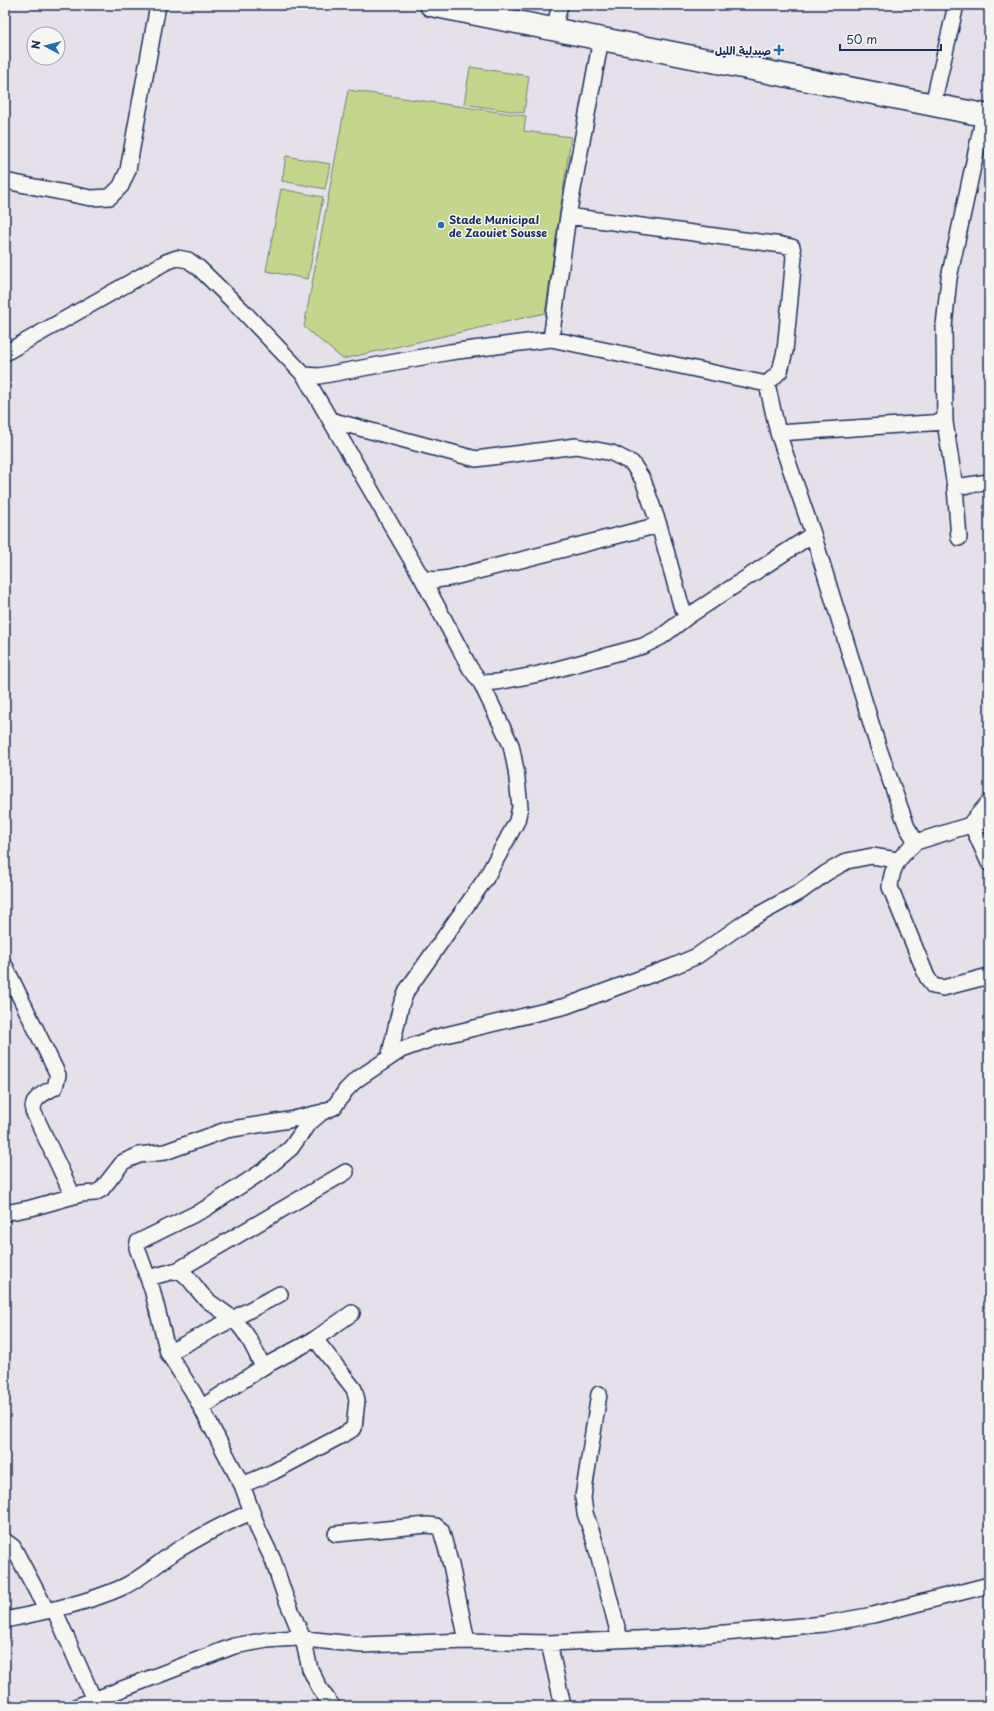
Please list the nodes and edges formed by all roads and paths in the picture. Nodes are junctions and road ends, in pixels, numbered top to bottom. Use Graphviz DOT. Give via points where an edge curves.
graph roads {
  1 [pos="158,5"];
  2 [pos="431,5"];
  3 [pos="560,5"];
  4 [pos="956,5"];
  5 [pos="554,29"];
  6 [pos="601,39"];
  7 [pos="933,104"];
  8 [pos="986,116"];
  9 [pos="5,181"];
  10 [pos="568,216"];
  11 [pos="551,339"];
  12 [pos="5,353"];
  13 [pos="304,375"];
  14 [pos="767,384"];
  15 [pos="330,420"];
  16 [pos="945,422"];
  17 [pos="778,433"];
  18 [pos="989,482"];
  19 [pos="955,487"];
  20 [pos="659,526"];
  21 [pos="813,534"];
  22 [pos="959,538"];
  23 [pos="422,578"];
  24 [pos="687,617"];
  25 [pos="481,683"];
  26 [pos="989,802"];
  27 [pos="989,819"];
  28 [pos="971,823"];
  29 [pos="916,842"];
  30 [pos="898,860"];
  31 [pos="989,863"];
  32 [pos="5,966"];
  33 [pos="989,976"];
  34 [pos="389,1058"];
  35 [pos="324,1112"];
  36 [pos="346,1172"];
  37 [pos="73,1196"];
  38 [pos="5,1213"];
  39 [pos="178,1270"];
  40 [pos="148,1278"];
  41 [pos="280,1294"];
  42 [pos="352,1313"];
  43 [pos="233,1319"];
  44 [pos="315,1339"];
  45 [pos="168,1353"];
  46 [pos="263,1367"];
  47 [pos="599,1394"];
  48 [pos="201,1408"];
  49 [pos="242,1485"];
  50 [pos="252,1512"];
  51 [pos="336,1534"];
  52 [pos="5,1541"];
  53 [pos="989,1586"];
  54 [pos="50,1610"];
  55 [pos="5,1620"];
  56 [pos="303,1639"];
  57 [pos="620,1639"];
  58 [pos="467,1641"];
  59 [pos="549,1643"];
  60 [pos="97,1703"];
  61 [pos="78,1706"];
  62 [pos="332,1706"];
  63 [pos="563,1706"];
  1 -- 9 [label="street" via="128,170 121,186 110,197 91,198"];
  2 -- 5 [label="street"];
  3 -- 5 [label="street"];
  4 -- 7 [label="street"];
  5 -- 6 [label="street"];
  6 -- 7 [label="street"];
  6 -- 10 [label="street"];
  7 -- 8 [label="street"];
  8 -- 16 [label="street" via="949,278 944,326"];
  10 -- 11 [label="street"];
  10 -- 14 [label="street" via="792,247 794,257 785,351 780,371"];
  11 -- 13 [label="street" via="450,352 319,376"];
  11 -- 14 [label="street"];
  12 -- 13 [label="street" via="177,258 188,260 199,268"];
  13 -- 15 [label="street"];
  14 -- 17 [label="street"];
  15 -- 20 [label="street" via="476,460 576,446 612,453 632,463 643,480"];
  15 -- 23 [label="street"];
  16 -- 17 [label="street"];
  16 -- 19 [label="street"];
  17 -- 21 [label="street"];
  18 -- 19 [label="street"];
  19 -- 22 [label="street"];
  20 -- 23 [label="street" via="450,578"];
  20 -- 24 [label="street" via="681,605"];
  21 -- 24 [label="street"];
  21 -- 29 [label="street" via="878,746 907,827"];
  23 -- 25 [label="street" via="470,668"];
  24 -- 25 [label="street" via="661,637 643,646 539,674"];
  25 -- 34 [label="street" via="511,745 520,807 517,822 486,878 407,990"];
  26 -- 28 [label="street"];
  27 -- 28 [label="street"];
  28 -- 29 [label="street"];
  28 -- 31 [label="street"];
  29 -- 30 [label="street"];
  30 -- 33 [label="street" via="891,875 890,887 933,986 943,988"];
  30 -- 34 [label="street" via="872,856 847,860 800,892 747,921 697,956 674,966 566,1006 413,1044"];
  32 -- 37 [label="street" via="58,1075 56,1087 37,1098 33,1111"];
  34 -- 35 [label="street" via="356,1080 334,1107"];
  35 -- 37 [label="street" via="226,1130 165,1152 139,1155 123,1162 96,1193"];
  35 -- 40 [label="street" via="307,1125 287,1152 255,1177 205,1209 138,1242 137,1248"];
  36 -- 39 [label="street"];
  37 -- 38 [label="street"];
  39 -- 40 [label="street"];
  39 -- 43 [label="street" via="185,1273 216,1308"];
  40 -- 45 [label="street"];
  41 -- 43 [label="street"];
  42 -- 44 [label="street"];
  43 -- 45 [label="street"];
  43 -- 46 [label="street" via="251,1341"];
  44 -- 46 [label="street"];
  44 -- 49 [label="street" via="354,1389 357,1400 354,1428 280,1469"];
  45 -- 48 [label="street"];
  46 -- 48 [label="street"];
  47 -- 57 [label="street" via="583,1497"];
  48 -- 49 [label="street"];
  49 -- 50 [label="street"];
  50 -- 54 [label="street" via="220,1526 123,1587"];
  50 -- 56 [label="street"];
  51 -- 58 [label="street" via="427,1525 436,1526 441,1530"];
  52 -- 54 [label="street" via="13,1548"];
  53 -- 57 [label="street" via="873,1615 824,1624 680,1637"];
  54 -- 55 [label="street"];
  54 -- 60 [label="street"];
  56 -- 58 [label="street" via="362,1645"];
  56 -- 60 [label="street" via="267,1640 234,1646"];
  56 -- 62 [label="street" via="310,1669"];
  57 -- 59 [label="street"];
  58 -- 59 [label="street"];
  59 -- 63 [label="street"];
  60 -- 61 [label="street"];
}
